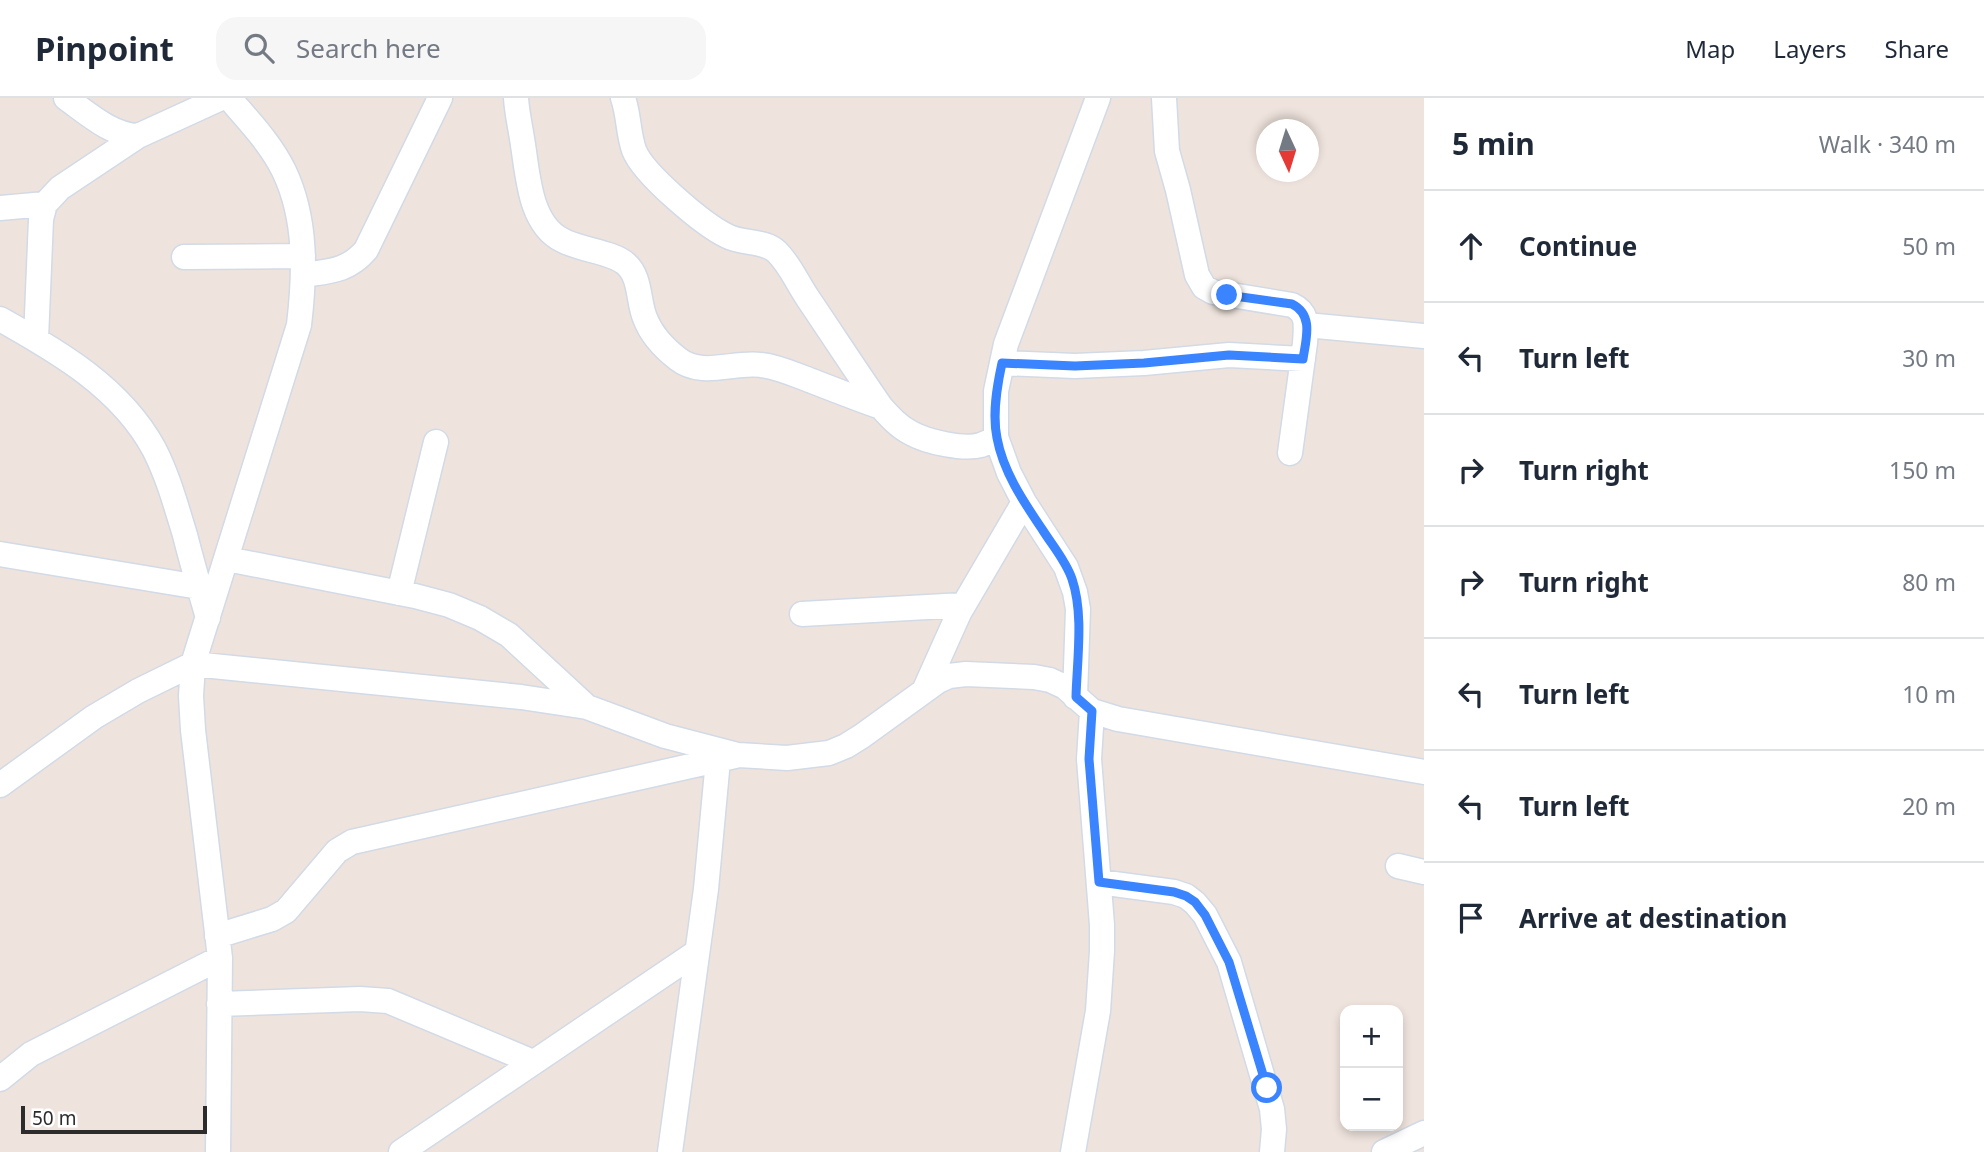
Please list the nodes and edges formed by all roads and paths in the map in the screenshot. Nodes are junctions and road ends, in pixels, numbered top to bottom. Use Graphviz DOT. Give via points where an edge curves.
graph roads {
  1 [pos="66,98"];
  2 [pos="221,98"];
  3 [pos="229,98"];
  4 [pos="440,98"];
  5 [pos="516,98"];
  6 [pos="623,98"];
  7 [pos="1098,98"];
  8 [pos="1164,98"];
  9 [pos="138,136"];
  10 [pos="45,204"];
  11 [pos="0,208"];
  12 [pos="184,257"];
  13 [pos="304,266"];
  14 [pos="0,319"];
  15 [pos="1306,325"];
  16 [pos="1424,335"];
  17 [pos="36,340"];
  18 [pos="1303,359"];
  19 [pos="1002,363"];
  20 [pos="881,407"];
  21 [pos="996,437"];
  22 [pos="436,442"];
  23 [pos="1290,453"];
  24 [pos="1024,502"];
  25 [pos="0,554"];
  26 [pos="227,559"];
  27 [pos="199,587"];
  28 [pos="399,593"];
  29 [pos="963,605"];
  30 [pos="802,614"];
  31 [pos="208,618"];
  32 [pos="193,664"];
  33 [pos="924,691"];
  34 [pos="1084,704"];
  35 [pos="587,707"];
  36 [pos="728,757"];
  37 [pos="1424,772"];
  38 [pos="0,785"];
  39 [pos="1398,866"];
  40 [pos="1424,872"];
  41 [pos="1099,882"];
  42 [pos="218,947"];
  43 [pos="697,952"];
  44 [pos="219,1004"];
  45 [pos="533,1062"];
  46 [pos="0,1079"];
  47 [pos="1424,1133"];
  48 [pos="1390,1151"];
  49 [pos="218,1152"];
  50 [pos="401,1152"];
  51 [pos="670,1152"];
  52 [pos="1073,1152"];
  53 [pos="1272,1152"];
  1 -- 9 [label="street" via="112,129"];
  2 -- 9 [label="street"];
  3 -- 13 [label="street" via="284,170 295,198"];
  4 -- 13 [label="street" via="366,250 344,268"];
  5 -- 20 [label="street" via="532,197 545,226 560,239 625,263 633,272 650,329 680,360 705,368 774,367"];
  6 -- 20 [label="street" via="634,149 647,171 719,232 776,250"];
  7 -- 19 [label="street"];
  8 -- 15 [label="street" via="1167,151 1197,275 1213,292 1292,304 1301,309"];
  9 -- 10 [label="street" via="60,188"];
  10 -- 11 [label="street"];
  10 -- 17 [label="street"];
  12 -- 13 [label="street"];
  13 -- 26 [label="street" via="299,325"];
  14 -- 17 [label="street"];
  15 -- 16 [label="street"];
  15 -- 18 [label="street"];
  17 -- 27 [label="street" via="89,374 127,411 154,449 173,495"];
  18 -- 19 [label="street" via="1229,355 1075,366"];
  18 -- 23 [label="street"];
  19 -- 21 [label="street" via="996,391"];
  20 -- 21 [label="street" via="912,434 938,443 972,446"];
  21 -- 24 [label="street"];
  22 -- 28 [label="street"];
  24 -- 29 [label="street"];
  24 -- 34 [label="street" via="1066,567 1075,592"];
  25 -- 27 [label="street"];
  26 -- 28 [label="street"];
  26 -- 31 [label="street"];
  27 -- 31 [label="street"];
  28 -- 35 [label="street" via="449,605 509,635"];
  29 -- 30 [label="street"];
  29 -- 33 [label="street"];
  31 -- 32 [label="street"];
  32 -- 35 [label="street"];
  32 -- 38 [label="street" via="94,717"];
  32 -- 42 [label="street" via="193,730"];
  33 -- 34 [label="street" via="949,676 1034,677 1065,687"];
  33 -- 36 [label="street" via="862,736 829,753"];
  34 -- 37 [label="street" via="1118,719"];
  34 -- 41 [label="street"];
  35 -- 36 [label="street"];
  36 -- 42 [label="street" via="352,842 337,850 286,911"];
  36 -- 43 [label="street"];
  39 -- 40 [label="street"];
  41 -- 52 [label="street" via="1102,951 1098,1011"];
  41 -- 53 [label="street" via="1174,892 1195,902 1205,915 1229,962 1267,1088 1274,1119"];
  42 -- 44 [label="street"];
  42 -- 46 [label="street" via="32,1054"];
  43 -- 45 [label="street"];
  43 -- 51 [label="street"];
  44 -- 45 [label="street" via="388,1001"];
  44 -- 49 [label="street"];
  45 -- 50 [label="street"];
  47 -- 48 [label="street"];
}
